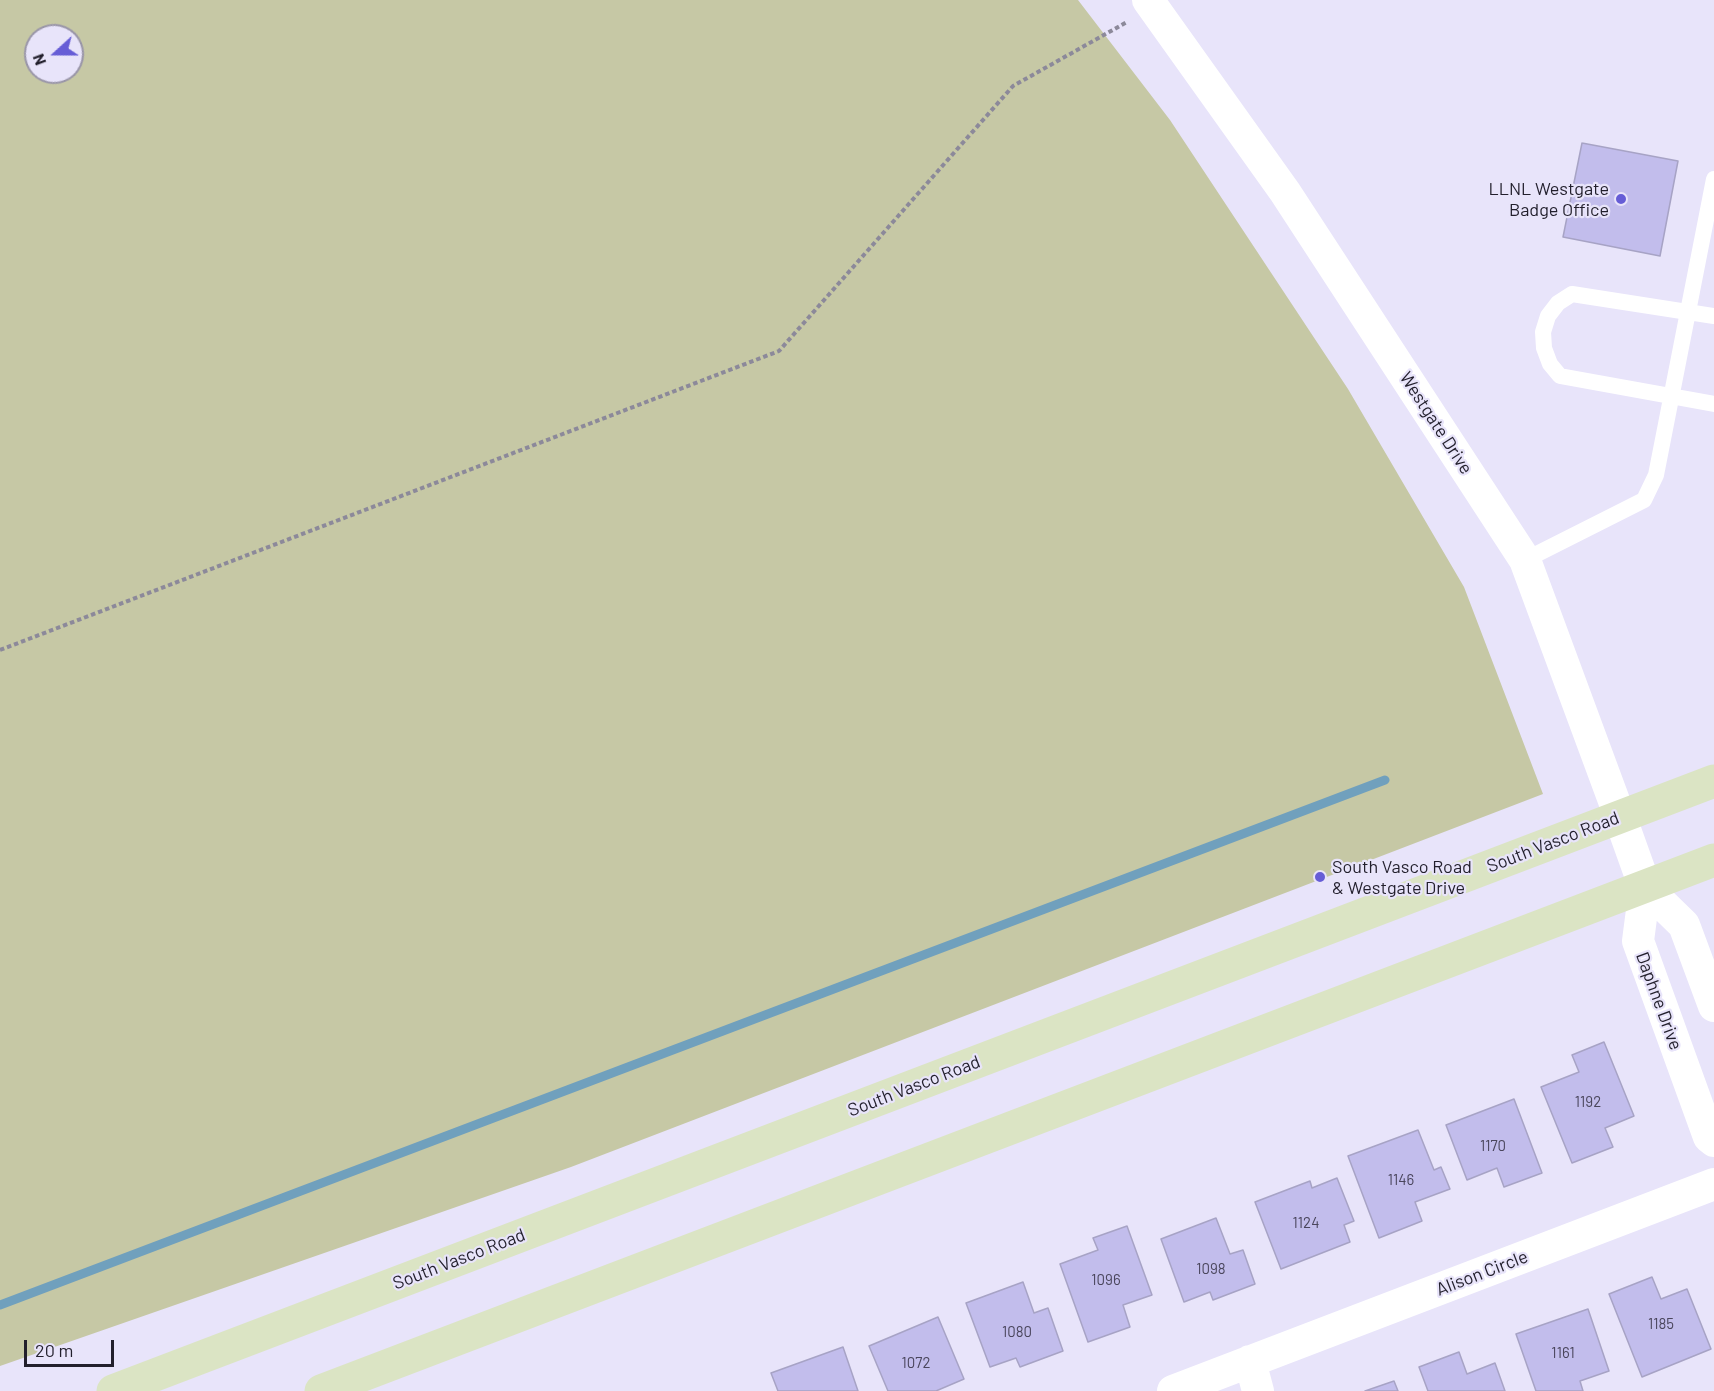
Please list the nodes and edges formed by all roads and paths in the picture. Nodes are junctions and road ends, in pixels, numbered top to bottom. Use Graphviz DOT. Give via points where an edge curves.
graph roads {
  1 [pos="1154,2"];
  2 [pos="1714,179"];
  3 [pos="1709,229"];
  4 [pos="1688,311"];
  5 [pos="1714,316"];
  6 [pos="1671,396"];
  7 [pos="1714,404"];
  8 [pos="1525,560"];
  9 [pos="0,650"];
  10 [pos="1714,781"];
  11 [pos="1620,817"];
  12 [pos="1714,860"];
  13 [pos="1645,887"];
  14 [pos="1714,1006"];
  15 [pos="1714,1142"];
  16 [pos="1714,1184"];
  17 [pos="1250,1361"];
  18 [pos="113,1391"];
  19 [pos="321,1391"];
  20 [pos="1173,1391"];
  21 [pos="1258,1391"];
  1 -- 8 [label="street, Westgate Drive" via="1285,192"];
  1 -- 9 [label="path" via="1012,86 780,351"];
  2 -- 3 [label="lane"];
  3 -- 4 [label="lane"];
  4 -- 5 [label="lane"];
  4 -- 6 [label="lane"];
  4 -- 6 [label="lane" via="1572,294 1548,316 1543,332 1550,364 1560,376"];
  6 -- 7 [label="lane"];
  6 -- 8 [label="lane" via="1656,475 1644,500"];
  8 -- 11 [label="street, Westgate Drive"];
  10 -- 11 [label="main road, South Vasco Road"];
  11 -- 13 [label="street, Westgate Drive"];
  11 -- 18 [label="main road, South Vasco Road"];
  12 -- 13 [label="main road"];
  13 -- 14 [label="street" via="1684,925"];
  13 -- 15 [label="street, Daphne Drive" via="1638,941"];
  13 -- 19 [label="main road"];
  16 -- 17 [label="street, Alison Circle"];
  17 -- 20 [label="street, Alison Circle"];
  17 -- 21 [label="street"];
}
